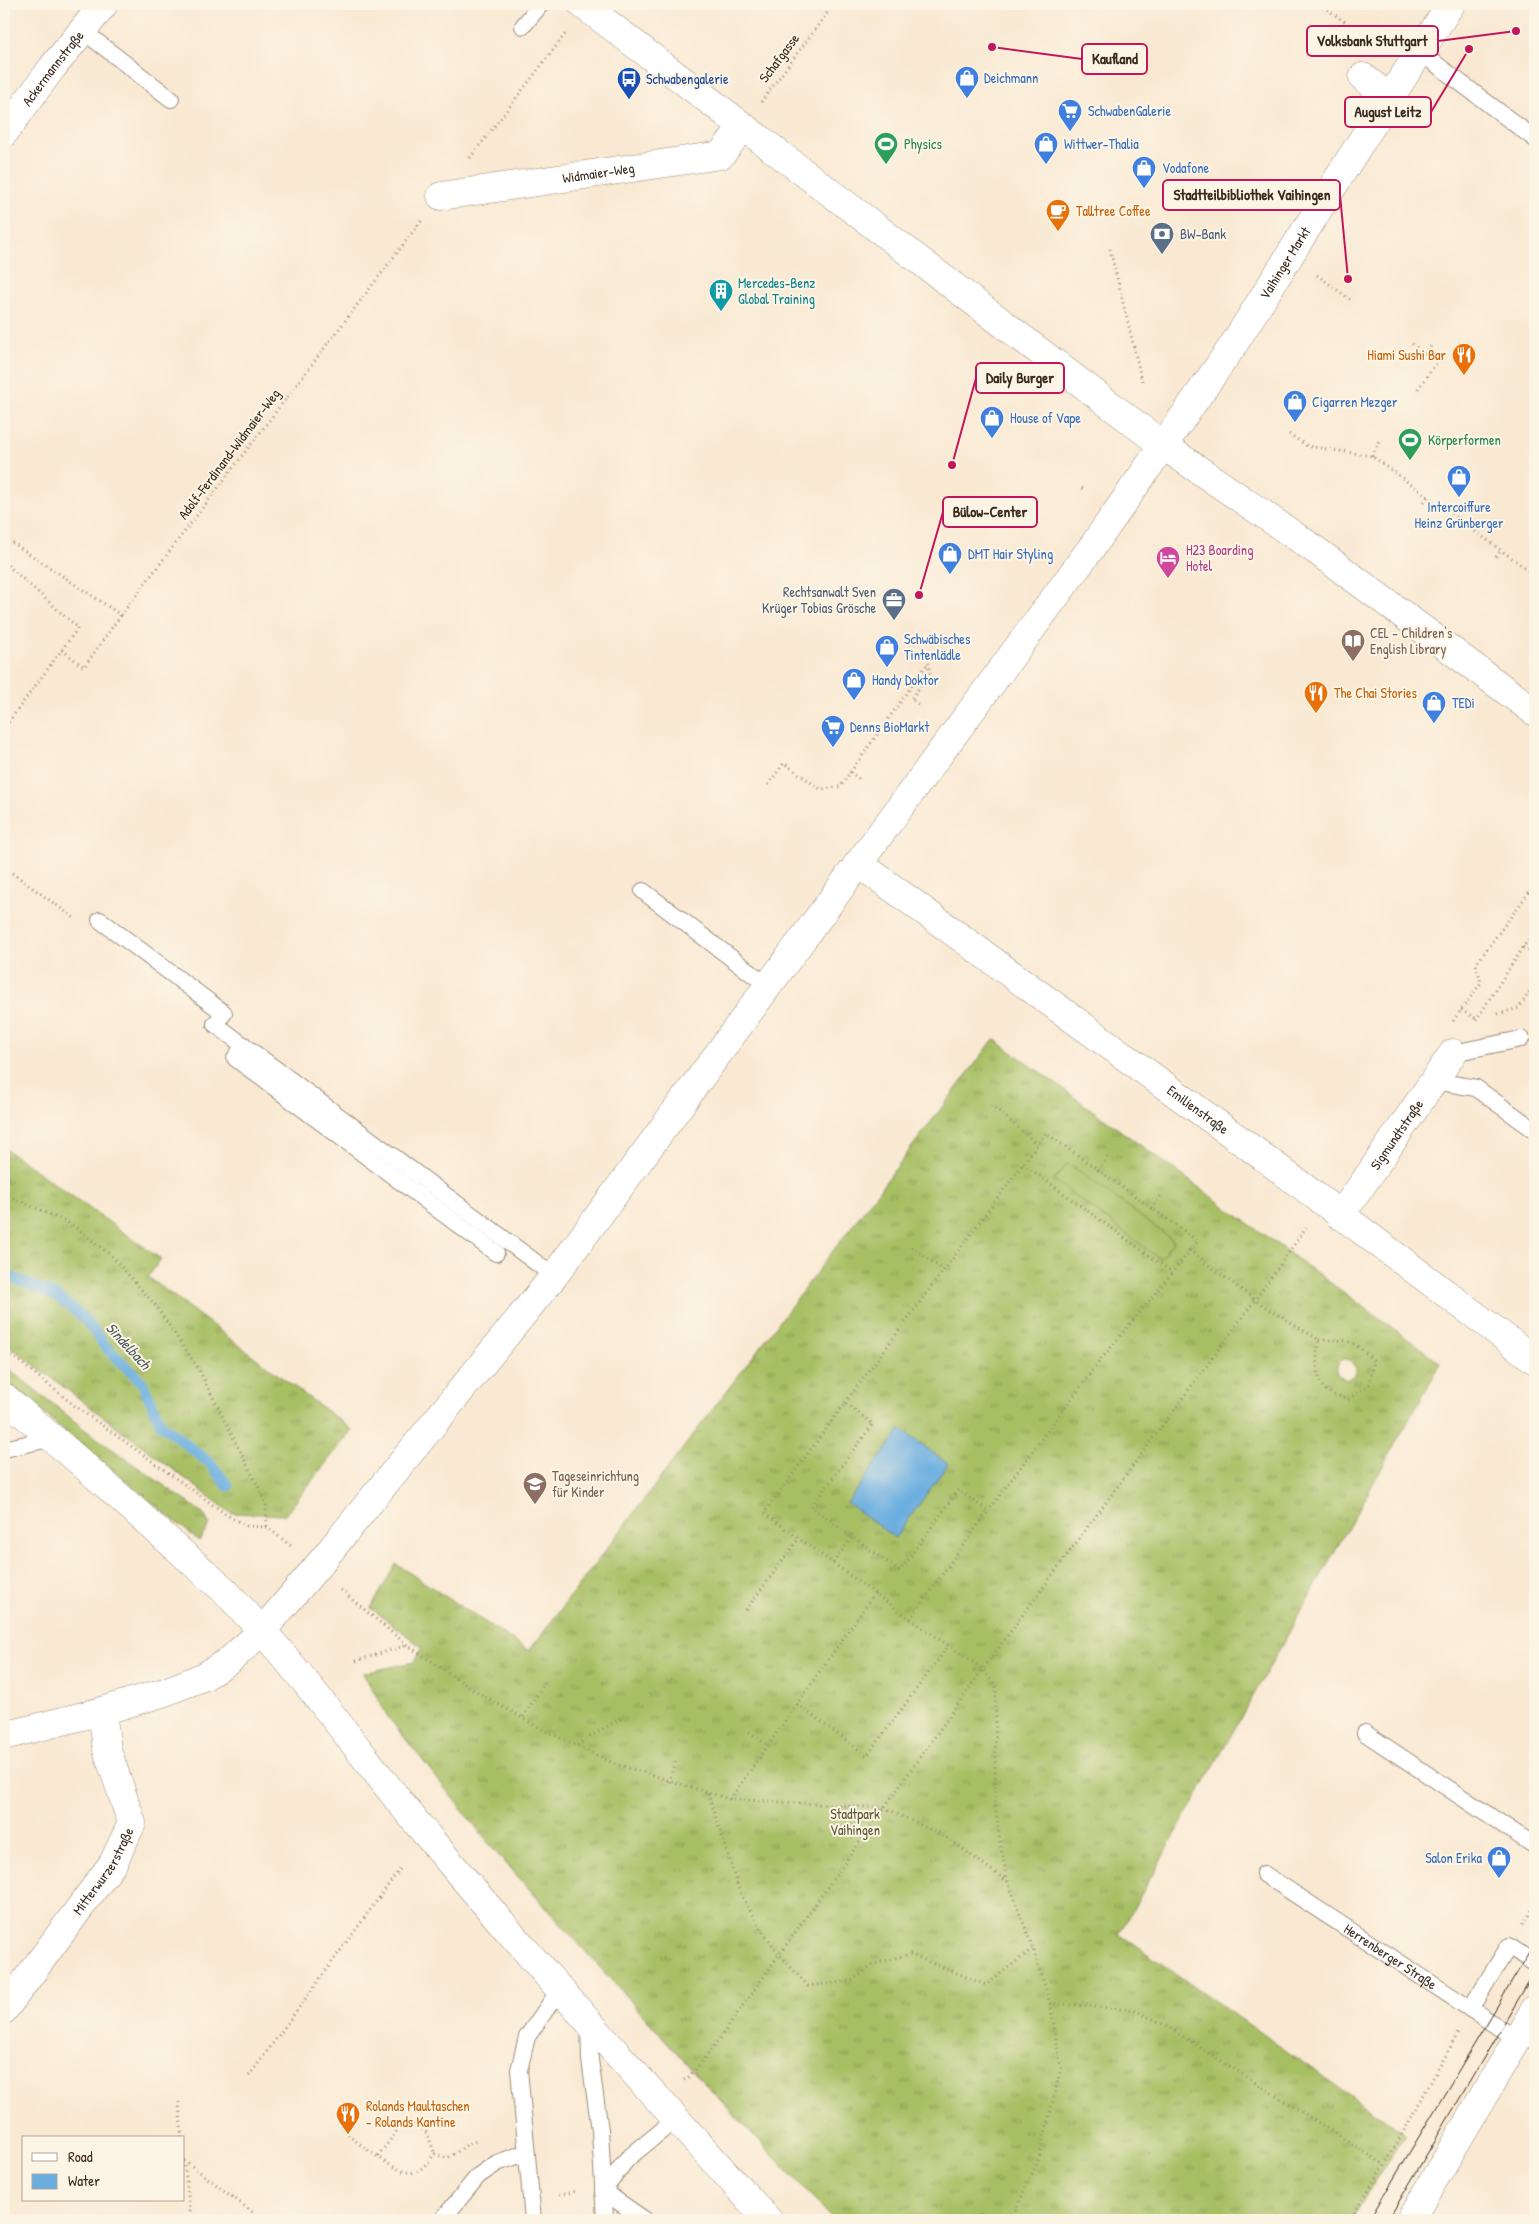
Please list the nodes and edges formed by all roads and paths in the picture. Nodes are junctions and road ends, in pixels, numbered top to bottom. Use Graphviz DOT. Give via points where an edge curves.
graph roads {
  1 [pos="104,4"];
  2 [pos="541,4"];
  3 [pos="834,4"];
  4 [pos="1320,4"];
  5 [pos="1451,4"];
  6 [pos="584,5"];
  7 [pos="523,26"];
  8 [pos="83,31"];
  9 [pos="1420,52"];
  10 [pos="1363,77"];
  11 [pos="1390,98"];
  12 [pos="171,99"];
  13 [pos="743,126"];
  14 [pos="4,133"];
  15 [pos="1535,139"];
  16 [pos="440,196"];
  17 [pos="1110,248"];
  18 [pos="1290,255"];
  19 [pos="1352,301"];
  20 [pos="1412,344"];
  21 [pos="1431,346"];
  22 [pos="1442,354"];
  23 [pos="1142,381"];
  24 [pos="1418,389"];
  25 [pos="1288,434"];
  26 [pos="1379,441"];
  27 [pos="1164,446"];
  28 [pos="1372,456"];
  29 [pos="1428,496"];
  30 [pos="1424,502"];
  31 [pos="4,537"];
  32 [pos="1501,550"];
  33 [pos="1496,557"];
  34 [pos="4,562"];
  35 [pos="1535,575"];
  36 [pos="121,615"];
  37 [pos="62,650"];
  38 [pos="918,704"];
  39 [pos="1535,712"];
  40 [pos="4,728"];
  41 [pos="850,772"];
  42 [pos="862,780"];
  43 [pos="768,785"];
  44 [pos="858,863"];
  45 [pos="4,867"];
  46 [pos="643,891"];
  47 [pos="100,920"];
  48 [pos="1535,929"];
  49 [pos="1523,947"];
  50 [pos="1535,955"];
  51 [pos="1535,983"];
  52 [pos="767,985"];
  53 [pos="1461,1010"];
  54 [pos="1493,1015"];
  55 [pos="1484,1017"];
  56 [pos="1476,1020"];
  57 [pos="1521,1039"];
  58 [pos="244,1045"];
  59 [pos="1453,1054"];
  60 [pos="1434,1082"];
  61 [pos="995,1108"];
  62 [pos="1534,1129"];
  63 [pos="1038,1144"];
  64 [pos="1110,1154"];
  65 [pos="1023,1164"];
  66 [pos="1098,1170"];
  67 [pos="4,1194"];
  68 [pos="1162,1194"];
  69 [pos="1151,1209"];
  70 [pos="1339,1214"];
  71 [pos="1300,1237"];
  72 [pos="911,1247"];
  73 [pos="1190,1250"];
  74 [pos="496,1253"];
  75 [pos="944,1270"];
  76 [pos="1172,1272"];
  77 [pos="554,1276"];
  78 [pos="1255,1300"];
  79 [pos="1319,1340"];
  80 [pos="4,1349"];
  81 [pos="1535,1360"];
  82 [pos="4,1397"];
  83 [pos="845,1403"];
  84 [pos="53,1438"];
  85 [pos="4,1449"];
  86 [pos="988,1510"];
  87 [pos="267,1527"];
  88 [pos="852,1537"];
  89 [pos="799,1538"];
  90 [pos="833,1563"];
  91 [pos="316,1568"];
  92 [pos="875,1593"];
  93 [pos="746,1610"];
  94 [pos="910,1619"];
  95 [pos="262,1631"];
  96 [pos="407,1645"];
  97 [pos="948,1645"];
  98 [pos="356,1661"];
  99 [pos="984,1669"];
  100 [pos="547,1679"];
  101 [pos="797,1704"];
  102 [pos="102,1711"];
  103 [pos="523,1717"];
  104 [pos="621,1718"];
  105 [pos="750,1732"];
  106 [pos="1365,1733"];
  107 [pos="4,1736"];
  108 [pos="577,1745"];
  109 [pos="768,1745"];
  110 [pos="676,1759"];
  111 [pos="669,1782"];
  112 [pos="708,1792"];
  113 [pos="729,1799"];
  114 [pos="884,1808"];
  115 [pos="1535,1846"];
  116 [pos="400,1869"];
  117 [pos="1264,1874"];
  118 [pos="1008,1882"];
  119 [pos="1033,1948"];
  120 [pos="780,1954"];
  121 [pos="1535,1964"];
  122 [pos="560,1989"];
  123 [pos="1050,2004"];
  124 [pos="1470,2009"];
  125 [pos="1535,2009"];
  126 [pos="4,2010"];
  127 [pos="589,2022"];
  128 [pos="1526,2046"];
  129 [pos="249,2076"];
  130 [pos="690,2076"];
  131 [pos="179,2102"];
  132 [pos="676,2119"];
  133 [pos="348,2135"];
  134 [pos="182,2136"];
  135 [pos="484,2140"];
  136 [pos="525,2153"];
  137 [pos="435,2154"];
  138 [pos="378,2156"];
  139 [pos="185,2161"];
  140 [pos="1385,2165"];
  141 [pos="185,2168"];
  142 [pos="603,2191"];
  143 [pos="640,2218"];
  144 [pos="192,2220"];
  145 [pos="263,2220"];
  146 [pos="442,2220"];
  147 [pos="533,2220"];
  148 [pos="606,2220"];
  149 [pos="768,2220"];
  150 [pos="1011,2220"];
  151 [pos="1349,2220"];
  152 [pos="1410,2220"];
  1 -- 8 [label="street, Ackermannstraße"];
  2 -- 7 [label="lane"];
  3 -- 13 [label="path, Schafgasse"];
  4 -- 10 [label="path" via="1367,38 1355,65"];
  5 -- 9 [label="street, Vaihinger Markt"];
  6 -- 13 [label="street"];
  6 -- 16 [label="path, Adolf-Ferdinand-Widmaier-Weg"];
  8 -- 12 [label="lane"];
  8 -- 14 [label="street, Ackermannstraße"];
  9 -- 11 [label="street, Vaihinger Markt"];
  9 -- 15 [label="lane"];
  10 -- 11 [label="street"];
  11 -- 18 [label="street, Vaihinger Markt"];
  13 -- 16 [label="street, Widmaier-Weg" via="720,155"];
  13 -- 27 [label="street"];
  16 -- 36 [label="path, Adolf-Ferdinand-Widmaier-Weg"];
  17 -- 23 [label="path"];
  18 -- 19 [label="path"];
  18 -- 27 [label="street, Vaihinger Markt"];
  20 -- 21 [label="path" via="1425,354"];
  22 -- 24 [label="path"];
  25 -- 28 [label="path" via="1307,446"];
  26 -- 28 [label="path"];
  27 -- 39 [label="street" via="1314,550"];
  27 -- 44 [label="street, Vaihinger Markt"];
  28 -- 29 [label="path"];
  29 -- 30 [label="path"];
  29 -- 32 [label="path"];
  31 -- 36 [label="path"];
  32 -- 33 [label="path"];
  32 -- 35 [label="path"];
  34 -- 37 [label="path" via="78,628"];
  36 -- 37 [label="path, Adolf-Ferdinand-Widmaier-Weg" via="84,667"];
  37 -- 40 [label="path"];
  38 -- 41 [label="path" via="911,699 930,672 928,663"];
  41 -- 42 [label="path"];
  41 -- 43 [label="path" via="840,787 820,789 784,763"];
  44 -- 52 [label="street, Vaihinger Markt"];
  44 -- 70 [label="street, Emilienstraße"];
  45 -- 47 [label="path" via="92,932"];
  46 -- 52 [label="lane"];
  47 -- 58 [label="lane" via="224,1012 215,1024"];
  48 -- 49 [label="path"];
  49 -- 50 [label="path"];
  49 -- 56 [label="path"];
  51 -- 54 [label="path" via="1519,1008"];
  52 -- 77 [label="street, Vaihinger Markt"];
  53 -- 56 [label="path"];
  55 -- 56 [label="path"];
  56 -- 59 [label="path"];
  57 -- 59 [label="lane"];
  58 -- 74 [label="lane" via="235,1058"];
  58 -- 77 [label="lane"];
  59 -- 60 [label="street, Sigmundtstraße"];
  60 -- 62 [label="lane" via="1476,1088"];
  60 -- 70 [label="street, Sigmundtstraße" via="1354,1198"];
  61 -- 63 [label="path"];
  63 -- 65 [label="path"];
  63 -- 66 [label="path" via="1046,1133"];
  64 -- 66 [label="path"];
  65 -- 75 [label="path"];
  65 -- 76 [label="path"];
  66 -- 69 [label="path"];
  67 -- 87 [label="path" via="71,1224 111,1254 155,1305 198,1368 266,1502"];
  68 -- 69 [label="path"];
  69 -- 73 [label="path" via="1198,1242"];
  70 -- 81 [label="street, Emilienstraße"];
  71 -- 78 [label="path"];
  72 -- 75 [label="path"];
  73 -- 76 [label="path"];
  73 -- 78 [label="path"];
  75 -- 83 [label="path"];
  76 -- 86 [label="path" via="1099,1362"];
  77 -- 91 [label="street, Vaihinger Markt"];
  78 -- 79 [label="path"];
  78 -- 99 [label="path"];
  79 -- 79 [label="path" via="1318,1378 1329,1392 1349,1399 1369,1384 1374,1361 1357,1344"];
  80 -- 87 [label="path" via="75,1406 230,1517 247,1526"];
  82 -- 84 [label="street"];
  83 -- 88 [label="path" via="873,1424 811,1507"];
  83 -- 89 [label="path" via="764,1513"];
  84 -- 85 [label="lane"];
  84 -- 95 [label="street" via="226,1592"];
  86 -- 88 [label="path" via="958,1490 900,1571"];
  86 -- 94 [label="path"];
  87 -- 91 [label="path"];
  88 -- 90 [label="path"];
  89 -- 90 [label="path"];
  89 -- 93 [label="path"];
  90 -- 92 [label="path"];
  91 -- 95 [label="street, Vaihinger Markt"];
  91 -- 96 [label="path"];
  92 -- 94 [label="path"];
  92 -- 101 [label="path"];
  94 -- 97 [label="path"];
  95 -- 102 [label="street, Vaihinger Markt" via="230,1660 205,1676"];
  95 -- 122 [label="street" via="315,1692 431,1840"];
  96 -- 98 [label="path"];
  96 -- 103 [label="path" via="472,1689"];
  97 -- 99 [label="path"];
  97 -- 101 [label="path" via="866,1756"];
  99 -- 114 [label="path"];
  99 -- 118 [label="path" via="996,1687 996,1805"];
  100 -- 103 [label="path"];
  101 -- 109 [label="path"];
  102 -- 107 [label="street, Vaihinger Markt"];
  102 -- 126 [label="street, Mitterwurzerstraße" via="106,1750 132,1823 113,1863"];
  103 -- 108 [label="path"];
  104 -- 108 [label="path"];
  105 -- 109 [label="path"];
  106 -- 115 [label="lane"];
  108 -- 111 [label="path" via="613,1763"];
  109 -- 113 [label="path"];
  110 -- 111 [label="path"];
  111 -- 112 [label="path"];
  112 -- 113 [label="path"];
  112 -- 120 [label="path" via="740,1893"];
  113 -- 114 [label="path"];
  114 -- 118 [label="path" via="949,1839"];
  114 -- 120 [label="path"];
  116 -- 129 [label="path"];
  117 -- 124 [label="lane, Herrenberger Straße"];
  118 -- 119 [label="path"];
  119 -- 120 [label="path" via="986,1985 910,1954 874,1964 852,1981 808,1986"];
  119 -- 123 [label="path"];
  120 -- 130 [label="path"];
  121 -- 124 [label="lane" via="1509,1946"];
  122 -- 127 [label="street"];
  122 -- 136 [label="lane" via="527,2037 519,2070"];
  123 -- 140 [label="path" via="1134,2010 1166,2025"];
  123 -- 150 [label="path" via="1061,2068 1038,2161"];
  124 -- 128 [label="lane, Herrenberger Straße"];
  124 -- 140 [label="path"];
  125 -- 128 [label="street"];
  127 -- 132 [label="street"];
  127 -- 142 [label="lane"];
  128 -- 152 [label="street"];
  131 -- 134 [label="path"];
  132 -- 142 [label="lane" via="627,2159"];
  132 -- 149 [label="street"];
  133 -- 138 [label="path"];
  135 -- 137 [label="path" via="466,2143 447,2158"];
  136 -- 146 [label="lane" via="497,2163 478,2176"];
  136 -- 147 [label="lane"];
  137 -- 138 [label="path" via="414,2173 399,2170"];
  137 -- 138 [label="path" via="427,2133 406,2119"];
  139 -- 145 [label="path"];
  140 -- 151 [label="path"];
  141 -- 144 [label="path"];
  142 -- 143 [label="lane"];
  142 -- 148 [label="lane"];
}
